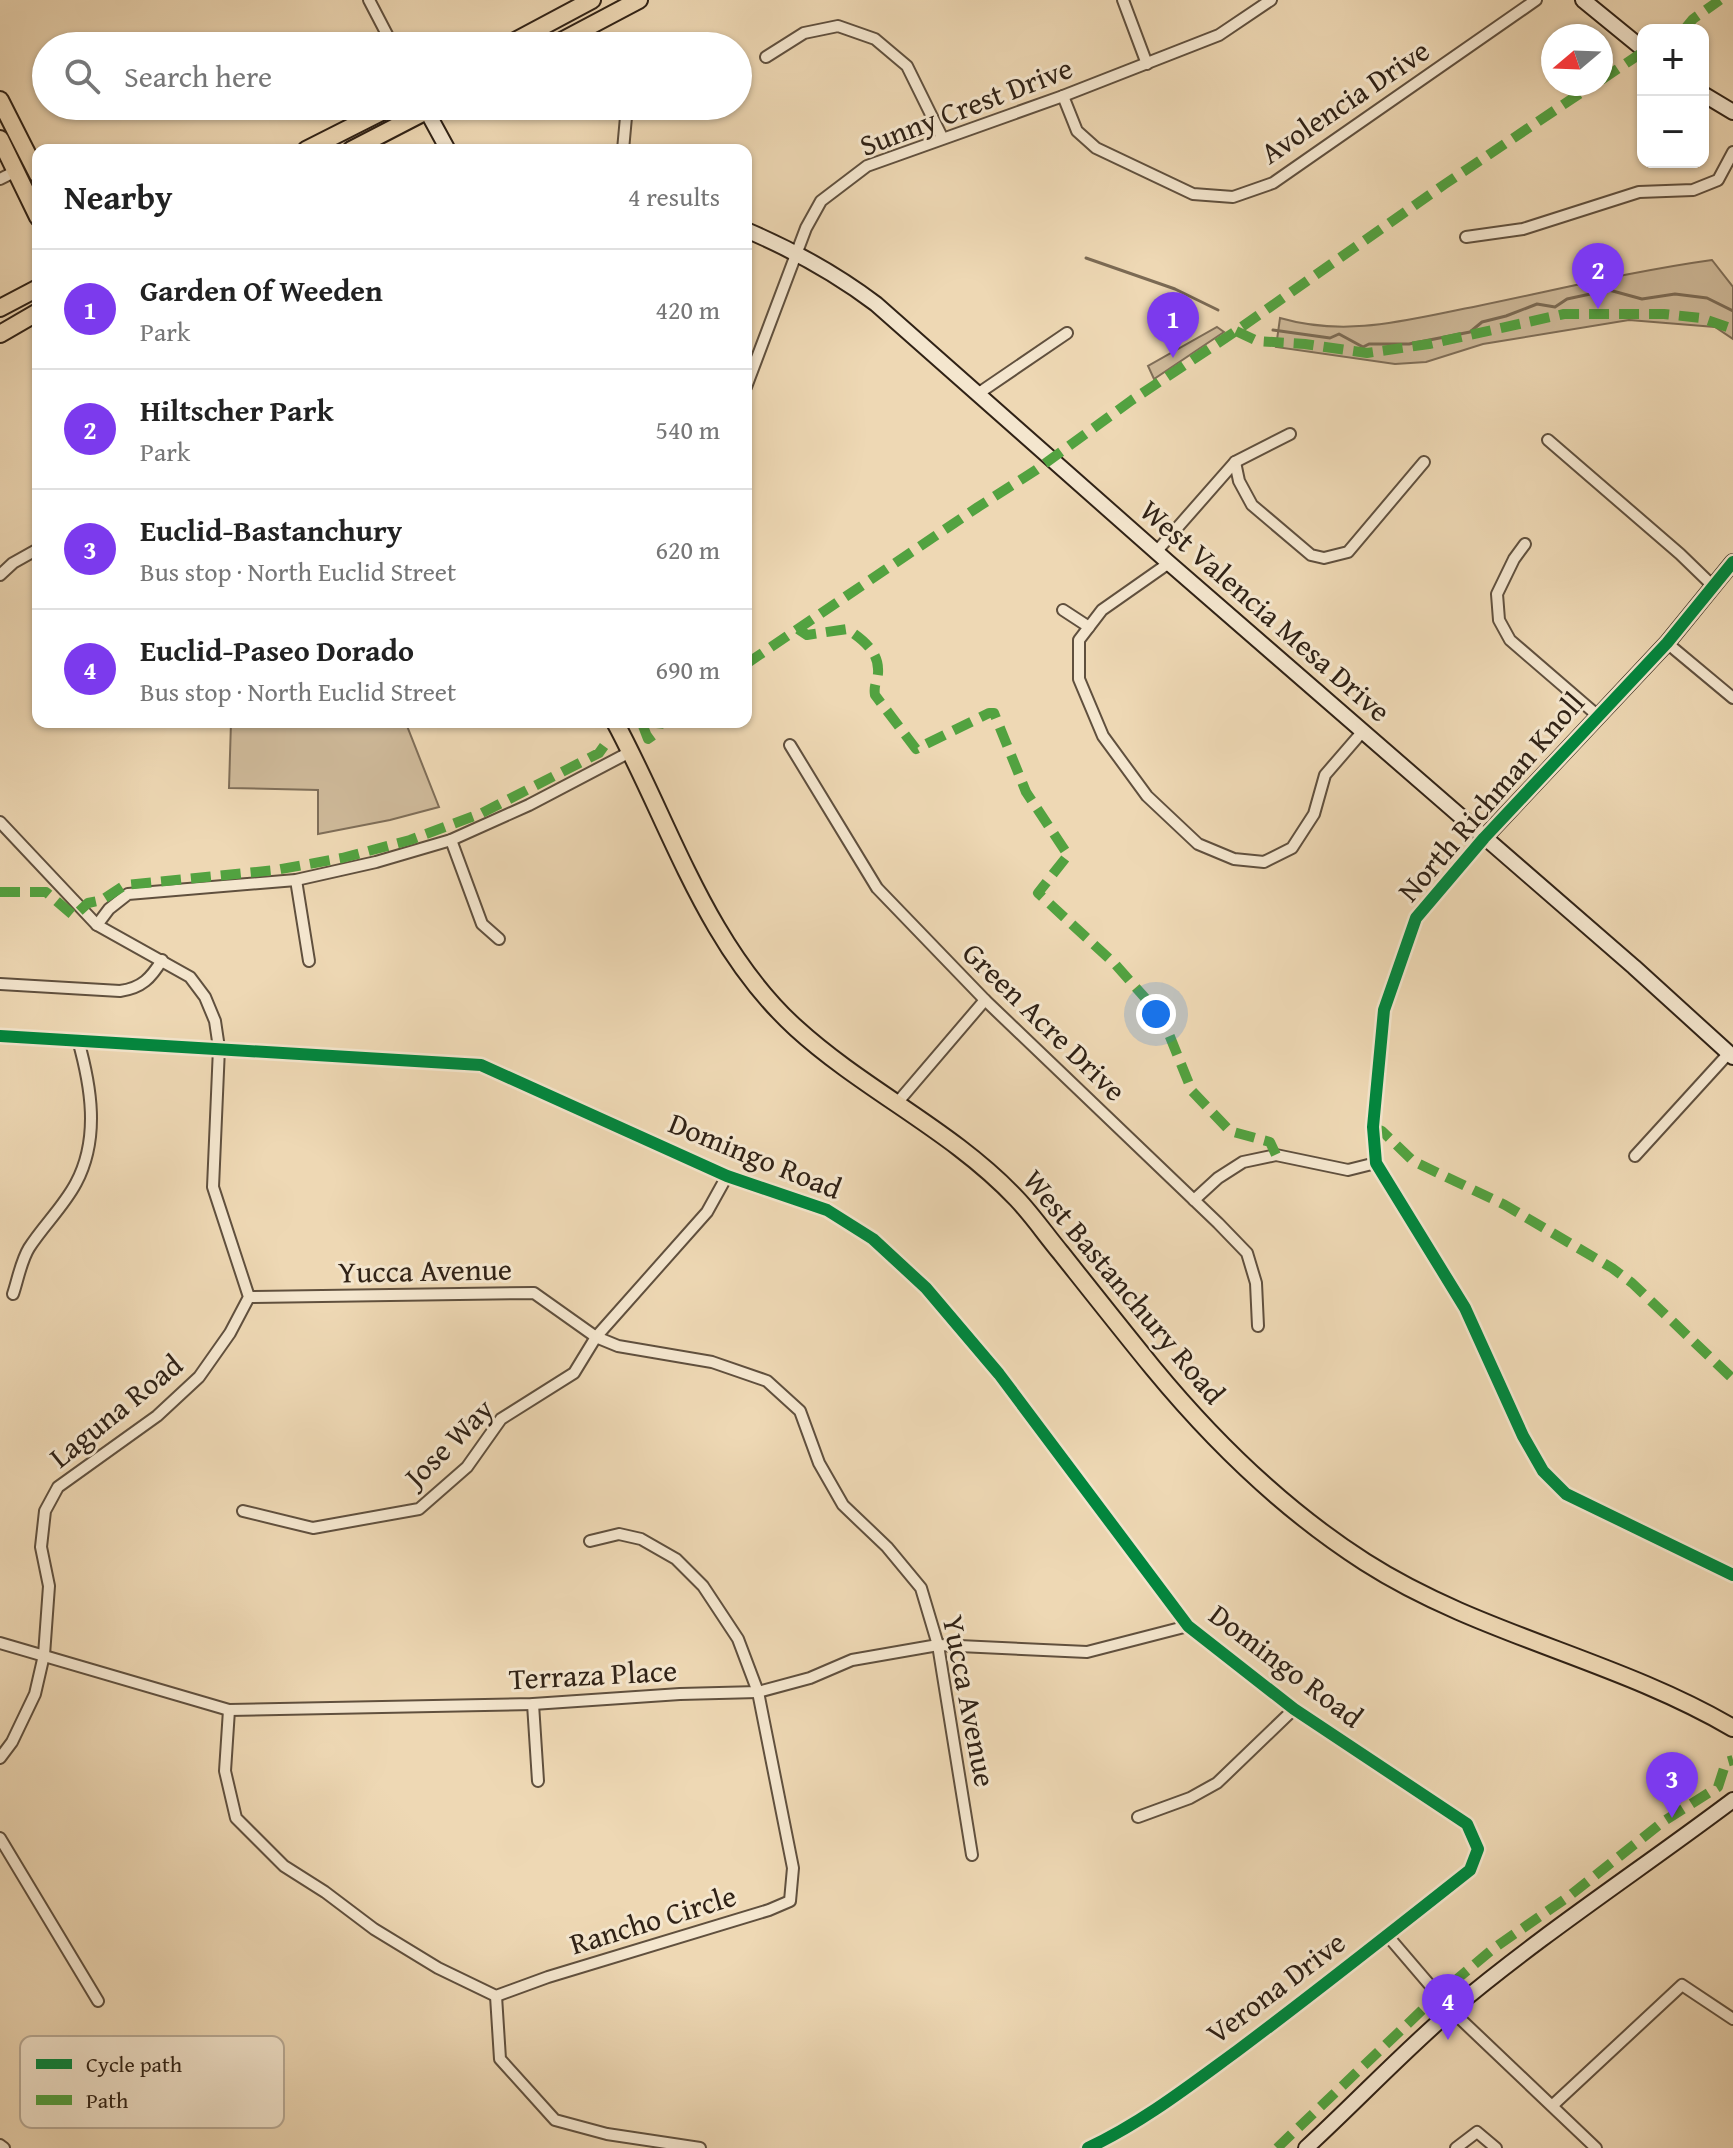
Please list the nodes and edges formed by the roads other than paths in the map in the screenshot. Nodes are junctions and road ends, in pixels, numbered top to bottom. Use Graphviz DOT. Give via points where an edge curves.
graph roads {
  1 [pos="369,0"];
  2 [pos="592,0"];
  3 [pos="639,0"];
  4 [pos="1123,0"];
  5 [pos="1271,0"];
  6 [pos="1536,0"];
  7 [pos="1583,0"];
  8 [pos="386,32"];
  9 [pos="532,32"];
  10 [pos="578,32"];
  11 [pos="1637,44"];
  12 [pos="766,57"];
  13 [pos="1147,64"];
  14 [pos="1063,96"];
  15 [pos="1706,96"];
  16 [pos="0,100"];
  17 [pos="1733,112"];
  18 [pos="365,120"];
  19 [pos="407,120"];
  20 [pos="434,120"];
  21 [pos="626,120"];
  22 [pos="942,137"];
  23 [pos="0,139"];
  24 [pos="318,144"];
  25 [pos="362,144"];
  26 [pos="445,144"];
  27 [pos="624,144"];
  28 [pos="1733,152"];
  29 [pos="32,163"];
  30 [pos="16,171"];
  31 [pos="0,179"];
  32 [pos="32,204"];
  33 [pos="752,233"];
  34 [pos="1466,237"];
  35 [pos="797,252"];
  36 [pos="32,291"];
  37 [pos="0,308"];
  38 [pos="32,315"];
  39 [pos="1067,333"];
  40 [pos="0,334"];
  41 [pos="752,371"];
  42 [pos="979,393"];
  43 [pos="1290,434"];
  44 [pos="1548,440"];
  45 [pos="1235,462"];
  46 [pos="1424,462"];
  47 [pos="1525,544"];
  48 [pos="32,552"];
  49 [pos="1156,552"];
  50 [pos="1733,562"];
  51 [pos="1169,563"];
  52 [pos="0,575"];
  53 [pos="1713,586"];
  54 [pos="1063,610"];
  55 [pos="1089,627"];
  56 [pos="1667,643"];
  57 [pos="1733,698"];
  58 [pos="1597,715"];
  59 [pos="618,728"];
  60 [pos="1363,731"];
  61 [pos="790,745"];
  62 [pos="630,752"];
  63 [pos="0,822"];
  64 [pos="1484,838"];
  65 [pos="451,840"];
  66 [pos="296,880"];
  67 [pos="97,925"];
  68 [pos="499,939"];
  69 [pos="162,960"];
  70 [pos="309,961"];
  71 [pos="0,984"];
  72 [pos="985,1000"];
  73 [pos="0,1036"];
  74 [pos="78,1040"];
  75 [pos="219,1048"];
  76 [pos="1731,1055"];
  77 [pos="897,1103"];
  78 [pos="1635,1156"];
  79 [pos="1376,1163"];
  80 [pos="727,1176"];
  81 [pos="1194,1200"];
  82 [pos="13,1294"];
  83 [pos="249,1297"];
  84 [pos="1258,1326"];
  85 [pos="596,1337"];
  86 [pos="243,1511"];
  87 [pos="590,1541"];
  88 [pos="1733,1575"];
  89 [pos="1188,1626"];
  90 [pos="0,1643"];
  91 [pos="938,1645"];
  92 [pos="44,1655"];
  93 [pos="758,1692"];
  94 [pos="533,1704"];
  95 [pos="1294,1709"];
  96 [pos="229,1710"];
  97 [pos="1733,1728"];
  98 [pos="0,1758"];
  99 [pos="538,1781"];
  100 [pos="1733,1800"];
  101 [pos="1138,1817"];
  102 [pos="0,1838"];
  103 [pos="1478,1849"];
  104 [pos="972,1855"];
  105 [pos="1387,1935"];
  106 [pos="496,1996"];
  107 [pos="98,2001"];
  108 [pos="1452,2011"];
  109 [pos="1733,2019"];
  110 [pos="1553,2105"];
  111 [pos="700,2148"];
  112 [pos="1088,2148"];
  113 [pos="1306,2148"];
  114 [pos="1456,2148"];
  115 [pos="1496,2148"];
  116 [pos="1596,2148"];
  1 -- 8 [label="street"];
  2 -- 9 [label="main road"];
  3 -- 10 [label="main road"];
  4 -- 13 [label="street"];
  5 -- 13 [label="street, Sunny Crest Drive" via="1219,35"];
  6 -- 14 [label="street, Avolencia Drive" via="1273,183 1233,197 1193,194 1096,148 1077,131"];
  7 -- 11 [label="street"];
  12 -- 22 [label="street" via="804,33 838,26 875,39 907,66"];
  13 -- 14 [label="street, Sunny Crest Drive"];
  14 -- 22 [label="street, Sunny Crest Drive"];
  15 -- 17 [label="street"];
  16 -- 29 [label="main road"];
  18 -- 24 [label="main road"];
  19 -- 25 [label="main road"];
  20 -- 26 [label="street"];
  21 -- 27 [label="street"];
  22 -- 35 [label="street, Sunny Crest Drive" via="867,166 843,182 821,201"];
  23 -- 30 [label="main road"];
  28 -- 34 [label="street" via="1718,180 1693,190 1639,192 1523,229"];
  30 -- 31 [label="street"];
  30 -- 32 [label="main road"];
  33 -- 35 [label="street, West Valencia Mesa Drive"];
  35 -- 41 [label="street, Sunny Crest Drive"];
  35 -- 42 [label="street, West Valencia Mesa Drive" via="876,304"];
  36 -- 37 [label="main road"];
  38 -- 40 [label="main road"];
  39 -- 42 [label="street"];
  42 -- 49 [label="street, West Valencia Mesa Drive"];
  43 -- 45 [label="street"];
  44 -- 53 [label="street"];
  45 -- 46 [label="street" via="1252,505 1311,555 1324,558 1348,552"];
  45 -- 49 [label="street"];
  47 -- 58 [label="street" via="1497,594 1499,620 1510,640"];
  48 -- 52 [label="street"];
  49 -- 51 [label="street, West Valencia Mesa Drive"];
  50 -- 53 [label="street, North Richman Knoll"];
  51 -- 55 [label="street" via="1102,610"];
  51 -- 60 [label="street, West Valencia Mesa Drive"];
  53 -- 56 [label="street, North Richman Knoll"];
  54 -- 55 [label="street"];
  55 -- 60 [label="street" via="1079,640 1079,679 1103,736 1157,806 1198,844 1234,859 1264,862 1292,848 1314,814 1325,775"];
  56 -- 57 [label="street"];
  56 -- 58 [label="street, North Richman Knoll"];
  58 -- 64 [label="street, North Richman Knoll"];
  59 -- 62 [label="main road, West Bastanchury Road"];
  60 -- 64 [label="street, West Valencia Mesa Drive"];
  61 -- 72 [label="street, Green Acre Drive" via="877,888"];
  62 -- 65 [label="street"];
  62 -- 77 [label="main road, West Bastanchury Road" via="710,918 758,989 832,1059"];
  63 -- 67 [label="street"];
  64 -- 76 [label="street, West Valencia Mesa Drive"];
  64 -- 79 [label="street, North Richman Knoll" via="1416,918 1384,1010 1373,1127"];
  65 -- 66 [label="street"];
  65 -- 68 [label="street" via="482,924"];
  66 -- 67 [label="street" via="128,894"];
  66 -- 70 [label="street"];
  67 -- 69 [label="street"];
  69 -- 71 [label="street" via="144,984 120,991"];
  69 -- 75 [label="street" via="190,977 205,997"];
  72 -- 77 [label="street"];
  72 -- 81 [label="street, Green Acre Drive"];
  73 -- 74 [label="street, Domingo Road"];
  74 -- 75 [label="street, Domingo Road"];
  74 -- 82 [label="street" via="92,1107 88,1146 76,1183 27,1251"];
  75 -- 80 [label="street, Domingo Road" via="481,1065"];
  75 -- 83 [label="street" via="213,1187"];
  76 -- 78 [label="street"];
  77 -- 97 [label="main road, West Bastanchury Road" via="970,1154 1017,1199 1156,1372 1230,1453 1328,1537 1444,1605 1630,1676"];
  79 -- 81 [label="street" via="1348,1170 1276,1155 1243,1162"];
  79 -- 88 [label="street, North Richman Knoll" via="1465,1308 1543,1471 1566,1494"];
  80 -- 85 [label="street, Jose Way" via="707,1212"];
  80 -- 89 [label="street, Domingo Road" via="827,1210 873,1239 926,1288 999,1374"];
  81 -- 84 [label="street, Green Acre Drive" via="1247,1253 1256,1283"];
  83 -- 85 [label="street, Yucca Avenue" via="534,1293"];
  83 -- 92 [label="street, Laguna Road" via="199,1377 157,1416 58,1487 45,1511 41,1547 49,1586"];
  85 -- 86 [label="street, Jose Way" via="574,1373 501,1419 467,1467 419,1509 313,1528"];
  85 -- 91 [label="street, Yucca Avenue" via="618,1346 712,1362 767,1381 800,1411 819,1463 843,1505 921,1588"];
  87 -- 93 [label="street, Rancho Circle" via="619,1534 641,1539 676,1559 703,1586 738,1639"];
  89 -- 91 [label="street, Terraza Place" via="1087,1652"];
  89 -- 95 [label="street, Domingo Road"];
  90 -- 92 [label="street, Terraza Place"];
  91 -- 93 [label="street, Terraza Place" via="852,1660"];
  91 -- 104 [label="street, Yucca Avenue"];
  92 -- 96 [label="street, Terraza Place"];
  92 -- 98 [label="street, Laguna Road" via="35,1694"];
  93 -- 94 [label="street, Terraza Place"];
  93 -- 106 [label="street, Rancho Circle" via="793,1868 790,1901"];
  94 -- 96 [label="street, Terraza Place"];
  94 -- 99 [label="street"];
  95 -- 101 [label="street" via="1217,1783"];
  95 -- 103 [label="street, Domingo Road" via="1467,1824"];
  96 -- 106 [label="street" via="225,1771 236,1818 284,1866 374,1929"];
  100 -- 108 [label="street"];
  102 -- 107 [label="street"];
  103 -- 105 [label="street, Verona Drive" via="1470,1870"];
  105 -- 108 [label="street"];
  105 -- 112 [label="street, Verona Drive" via="1157,2110"];
  106 -- 111 [label="street" via="500,2059 555,2120"];
  108 -- 110 [label="street"];
  108 -- 113 [label="street"];
  109 -- 110 [label="street" via="1682,1985"];
  110 -- 116 [label="street"];
  114 -- 115 [label="street" via="1477,2132"];
}
